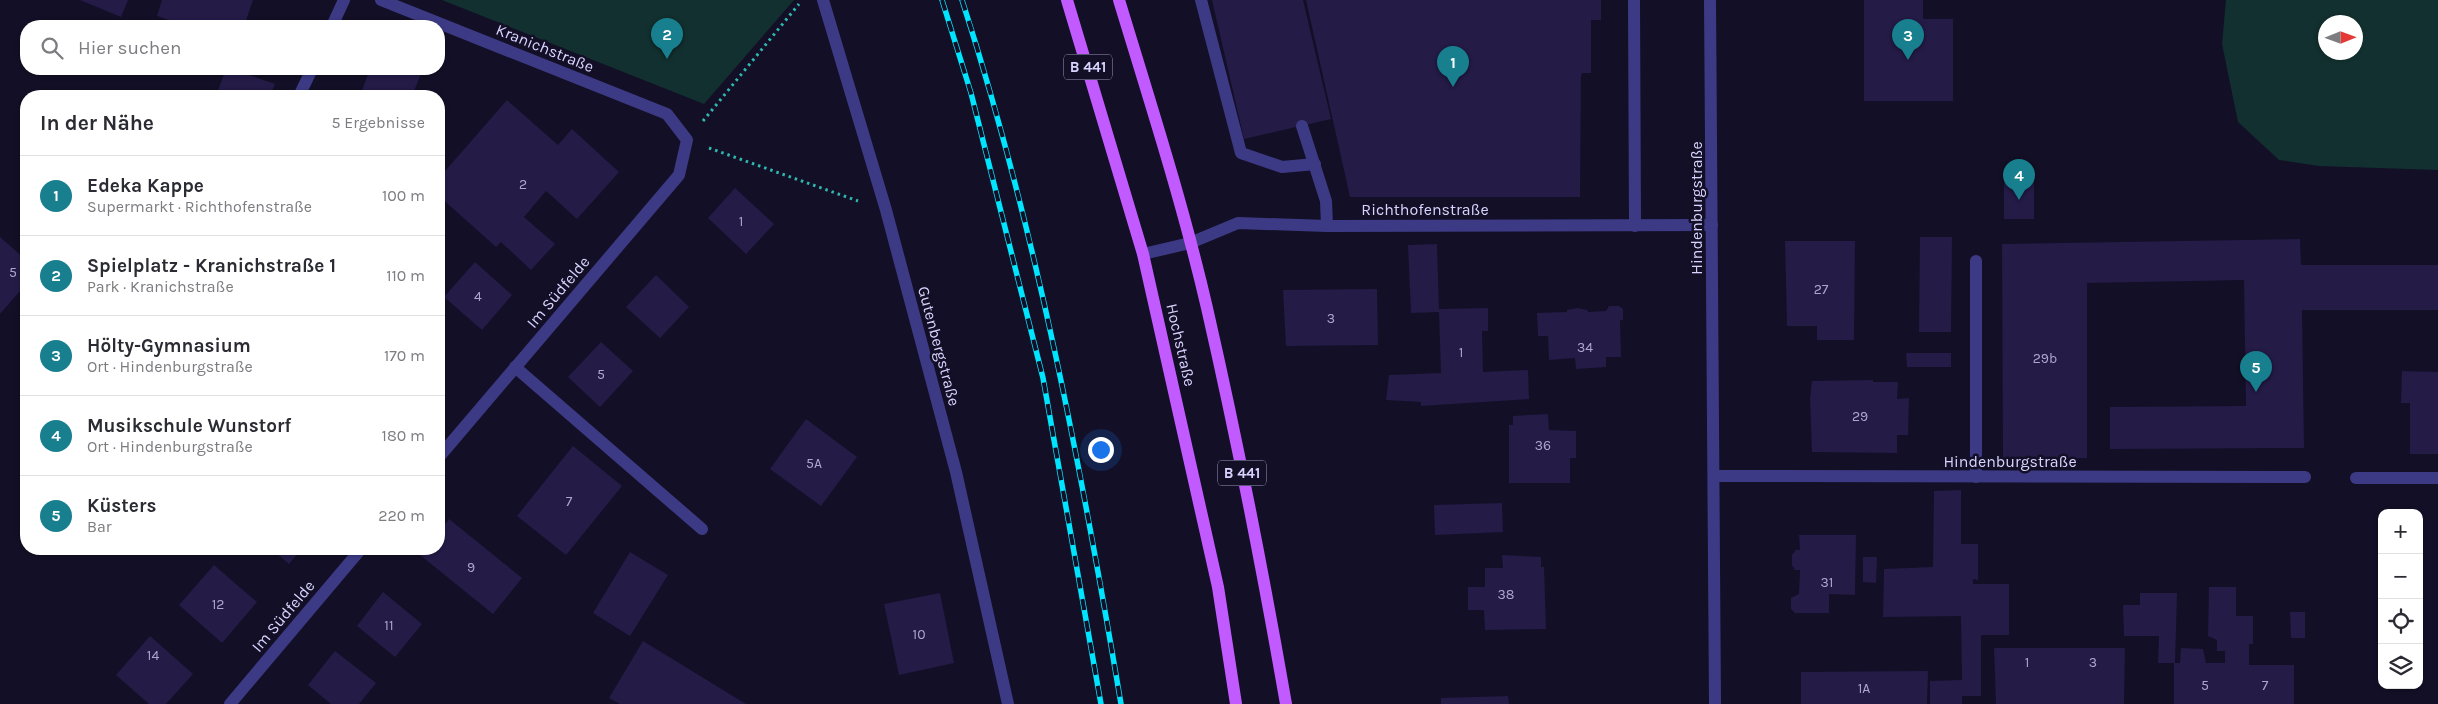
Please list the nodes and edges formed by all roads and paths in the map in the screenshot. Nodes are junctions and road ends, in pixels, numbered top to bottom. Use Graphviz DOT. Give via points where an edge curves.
graph roads {
  1 [pos="344,0"];
  2 [pos="381,0"];
  3 [pos="803,0"];
  4 [pos="823,0"];
  5 [pos="1067,0"];
  6 [pos="1119,0"];
  7 [pos="1201,0"];
  8 [pos="1634,0"];
  9 [pos="1710,0"];
  10 [pos="335,20"];
  11 [pos="431,20"];
  12 [pos="445,26"];
  13 [pos="309,75"];
  14 [pos="302,90"];
  15 [pos="1302,126"];
  16 [pos="686,140"];
  17 [pos="1315,164"];
  18 [pos="886,210"];
  19 [pos="1712,225"];
  20 [pos="1327,226"];
  21 [pos="1635,226"];
  22 [pos="1190,242"];
  23 [pos="1143,254"];
  24 [pos="1976,261"];
  25 [pos="515,367"];
  26 [pos="445,450"];
  27 [pos="1714,476"];
  28 [pos="1976,477"];
  29 [pos="2305,478"];
  30 [pos="2356,478"];
  31 [pos="2438,478"];
  32 [pos="702,529"];
  33 [pos="357,555"];
  34 [pos="230,704"];
  35 [pos="1008,704"];
  36 [pos="1236,704"];
  37 [pos="1286,704"];
  38 [pos="1715,704"];
  1 -- 10 [label="street"];
  2 -- 11 [label="street, Kranichstraße"];
  3 -- 16 [label="path"];
  4 -- 18 [label="street, Gutenbergstraße"];
  5 -- 23 [label="main road, Hochstraße / B 441"];
  6 -- 22 [label="main road, Hochstraße / B 441"];
  7 -- 17 [label="street" via="1241,153 1282,166"];
  8 -- 21 [label="street"];
  9 -- 19 [label="street, Hindenburgstraße"];
  12 -- 16 [label="street, Kranichstraße" via="666,114"];
  13 -- 14 [label="street"];
  15 -- 17 [label="street"];
  16 -- 18 [label="path"];
  16 -- 25 [label="street, Im Südfelde" via="678,175"];
  17 -- 20 [label="street" via="1326,201"];
  18 -- 35 [label="street, Gutenbergstraße" via="956,472"];
  19 -- 21 [label="street, Richthofenstraße"];
  19 -- 27 [label="street, Hindenburgstraße"];
  20 -- 21 [label="street, Richthofenstraße"];
  20 -- 22 [label="street, Richthofenstraße" via="1238,223"];
  22 -- 23 [label="street, Richthofenstraße"];
  22 -- 37 [label="main road, Hochstraße / B 441" via="1266,583"];
  23 -- 36 [label="main road, Hochstraße / B 441" via="1218,587"];
  24 -- 28 [label="street"];
  25 -- 26 [label="street, Im Südfelde"];
  25 -- 32 [label="street"];
  27 -- 28 [label="street, Hindenburgstraße"];
  27 -- 38 [label="street, Hindenburgstraße"];
  28 -- 29 [label="street, Hindenburgstraße"];
  30 -- 31 [label="street"];
  33 -- 34 [label="street, Im Südfelde"];
}
